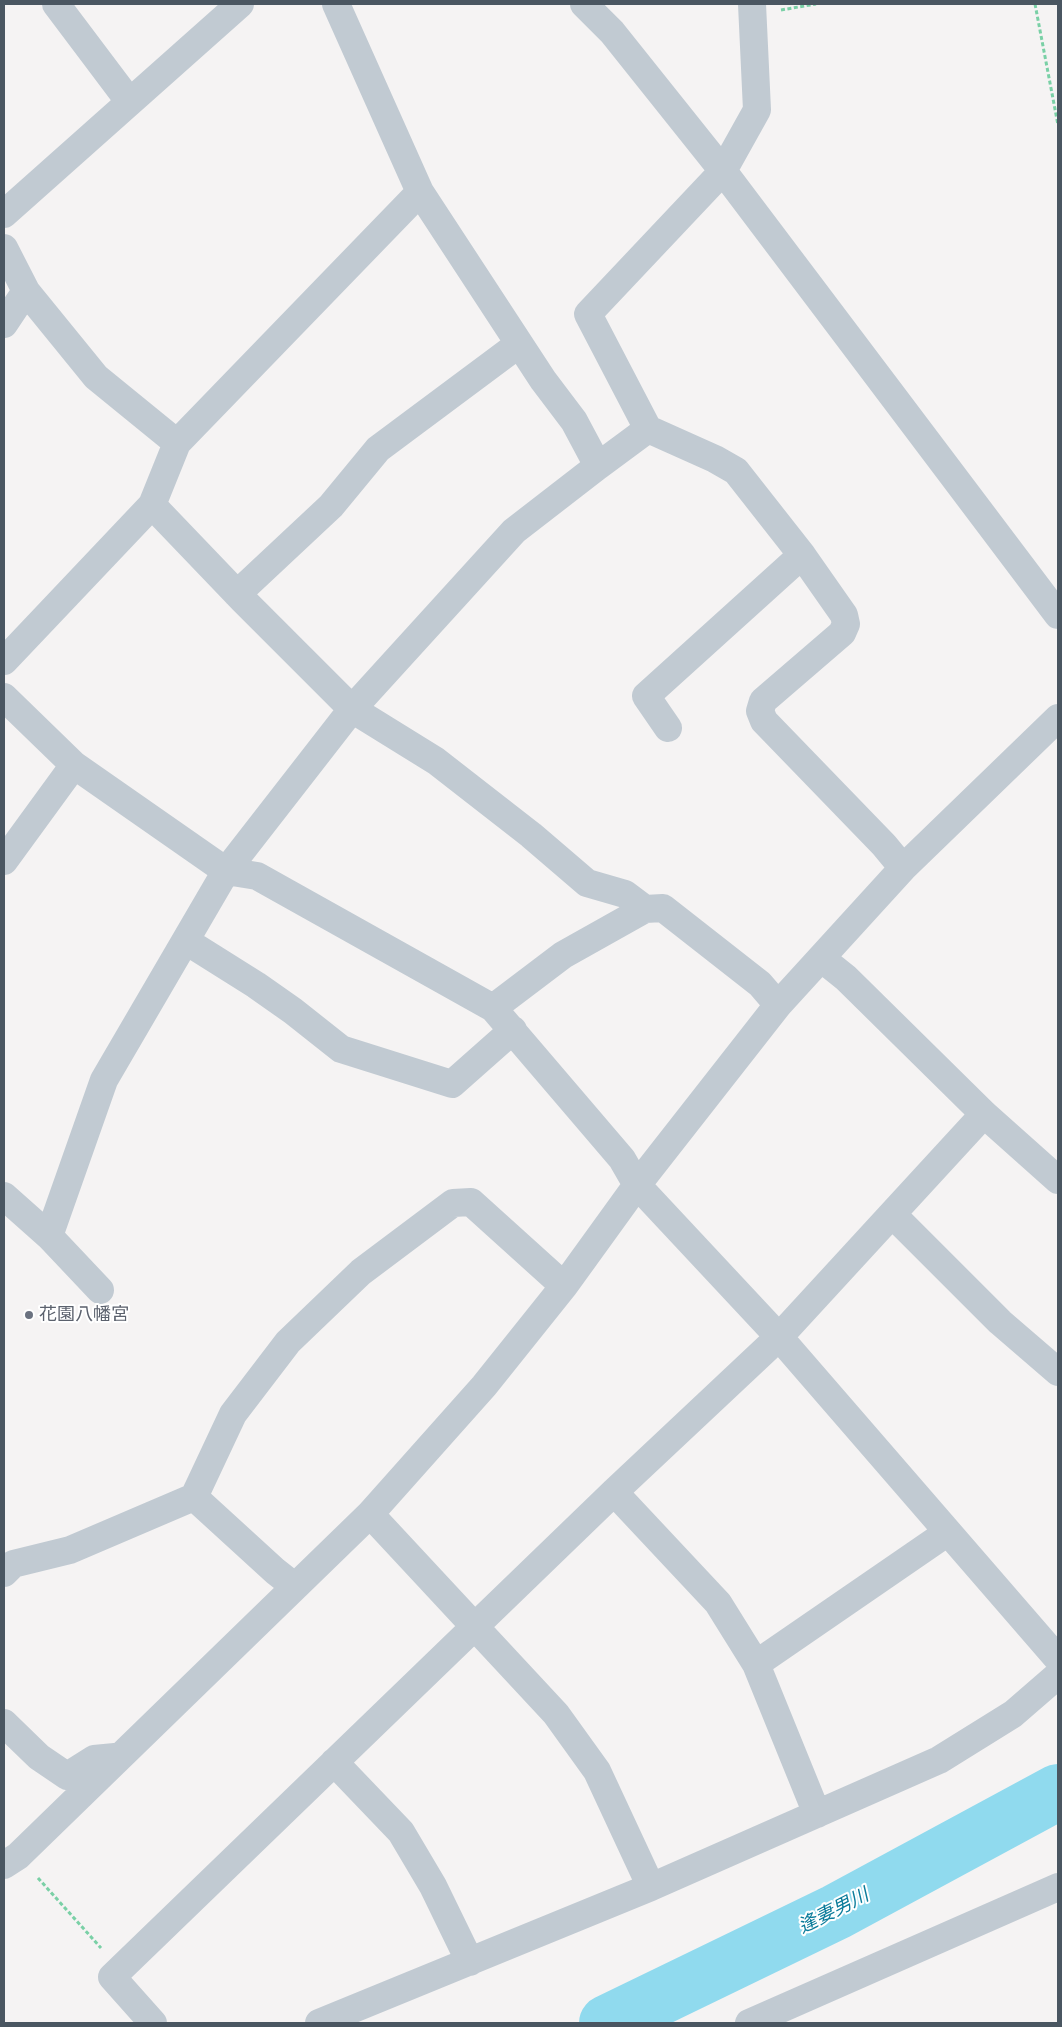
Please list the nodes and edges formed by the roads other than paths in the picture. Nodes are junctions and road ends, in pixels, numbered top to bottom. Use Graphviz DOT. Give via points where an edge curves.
graph roads {
  1 [pos="56,4"];
  2 [pos="240,4"];
  3 [pos="336,4"];
  4 [pos="584,4"];
  5 [pos="753,10"];
  6 [pos="129,101"];
  7 [pos="723,171"];
  8 [pos="420,192"];
  9 [pos="4,214"];
  10 [pos="4,248"];
  11 [pos="26,291"];
  12 [pos="4,324"];
  13 [pos="520,344"];
  14 [pos="648,429"];
  15 [pos="177,443"];
  16 [pos="598,466"];
  17 [pos="152,504"];
  18 [pos="802,555"];
  19 [pos="238,594"];
  20 [pos="1058,615"];
  21 [pos="4,661"];
  22 [pos="4,697"];
  23 [pos="352,709"];
  24 [pos="1058,718"];
  25 [pos="668,728"];
  26 [pos="74,765"];
  27 [pos="4,861"];
  28 [pos="904,868"];
  29 [pos="226,871"];
  30 [pos="645,909"];
  31 [pos="186,941"];
  32 [pos="821,958"];
  33 [pos="778,1005"];
  34 [pos="493,1008"];
  35 [pos="513,1030"];
  36 [pos="984,1114"];
  37 [pos="1058,1180"];
  38 [pos="637,1185"];
  39 [pos="4,1196"];
  40 [pos="893,1215"];
  41 [pos="49,1236"];
  42 [pos="564,1286"];
  43 [pos="100,1290"];
  44 [pos="778,1338"];
  45 [pos="1058,1372"];
  46 [pos="614,1492"];
  47 [pos="194,1497"];
  48 [pos="370,1514"];
  49 [pos="948,1532"];
  50 [pos="4,1573"];
  51 [pos="294,1586"];
  52 [pos="474,1626"];
  53 [pos="1058,1659"];
  54 [pos="756,1664"];
  55 [pos="1058,1675"];
  56 [pos="4,1723"];
  57 [pos="119,1757"];
  58 [pos="334,1762"];
  59 [pos="66,1776"];
  60 [pos="62,1813"];
  61 [pos="816,1814"];
  62 [pos="4,1865"];
  63 [pos="651,1887"];
  64 [pos="1058,1887"];
  65 [pos="470,1962"];
  66 [pos="153,2023"];
  67 [pos="319,2023"];
  68 [pos="749,2023"];
  1 -- 6 [label="street"];
  2 -- 6 [label="street"];
  3 -- 8 [label="street"];
  4 -- 7 [label="street" via="612,32"];
  5 -- 7 [label="street" via="757,110"];
  6 -- 9 [label="street"];
  7 -- 14 [label="street" via="588,314"];
  7 -- 20 [label="street"];
  8 -- 13 [label="street"];
  8 -- 15 [label="street"];
  10 -- 11 [label="street"];
  11 -- 12 [label="street"];
  11 -- 15 [label="street" via="96,377"];
  13 -- 16 [label="street" via="574,421"];
  13 -- 19 [label="street" via="378,449 331,506"];
  14 -- 16 [label="street"];
  14 -- 18 [label="street" via="736,472"];
  15 -- 17 [label="street"];
  16 -- 23 [label="street" via="514,531"];
  17 -- 19 [label="street"];
  17 -- 21 [label="street"];
  18 -- 25 [label="street" via="646,696"];
  18 -- 28 [label="street" via="844,615 846,624 842,633 763,701 760,711 764,721"];
  19 -- 23 [label="street"];
  22 -- 26 [label="street"];
  23 -- 29 [label="street"];
  23 -- 30 [label="street" via="436,761 587,883 625,894"];
  24 -- 28 [label="street"];
  26 -- 27 [label="street"];
  26 -- 29 [label="street"];
  28 -- 32 [label="street"];
  29 -- 31 [label="street"];
  29 -- 34 [label="street" via="257,876"];
  30 -- 33 [label="street" via="663,908 760,984"];
  30 -- 34 [label="street" via="564,955"];
  31 -- 35 [label="street" via="264,990 341,1049 452,1084"];
  31 -- 41 [label="street" via="104,1080"];
  32 -- 33 [label="street"];
  32 -- 36 [label="street" via="846,978"];
  33 -- 38 [label="street"];
  34 -- 35 [label="street"];
  35 -- 38 [label="street" via="622,1159"];
  36 -- 37 [label="street"];
  36 -- 40 [label="street"];
  38 -- 42 [label="street"];
  38 -- 44 [label="street"];
  39 -- 41 [label="street"];
  40 -- 44 [label="street"];
  40 -- 45 [label="street" via="1000,1322"];
  41 -- 43 [label="street"];
  42 -- 47 [label="street" via="470,1202 453,1203 361,1272 288,1342 233,1414"];
  42 -- 48 [label="street" via="484,1386"];
  44 -- 46 [label="street"];
  44 -- 49 [label="street"];
  46 -- 52 [label="street"];
  46 -- 54 [label="street" via="718,1604"];
  47 -- 50 [label="street" via="70,1550 13,1564"];
  47 -- 51 [label="street"];
  48 -- 51 [label="street"];
  48 -- 52 [label="street"];
  49 -- 53 [label="street"];
  49 -- 54 [label="street"];
  51 -- 57 [label="street"];
  52 -- 58 [label="street"];
  52 -- 63 [label="street" via="556,1714 597,1772"];
  54 -- 61 [label="street"];
  55 -- 61 [label="street" via="1014,1714 939,1760"];
  56 -- 59 [label="street" via="39,1757"];
  57 -- 59 [label="street" via="94,1759"];
  57 -- 60 [label="street"];
  58 -- 65 [label="street" via="401,1832 433,1886"];
  58 -- 66 [label="street" via="112,1977"];
  59 -- 60 [label="street"];
  60 -- 62 [label="street" via="18,1856"];
  61 -- 63 [label="street"];
  63 -- 65 [label="street"];
  64 -- 68 [label="street"];
  65 -- 67 [label="street"];
}
